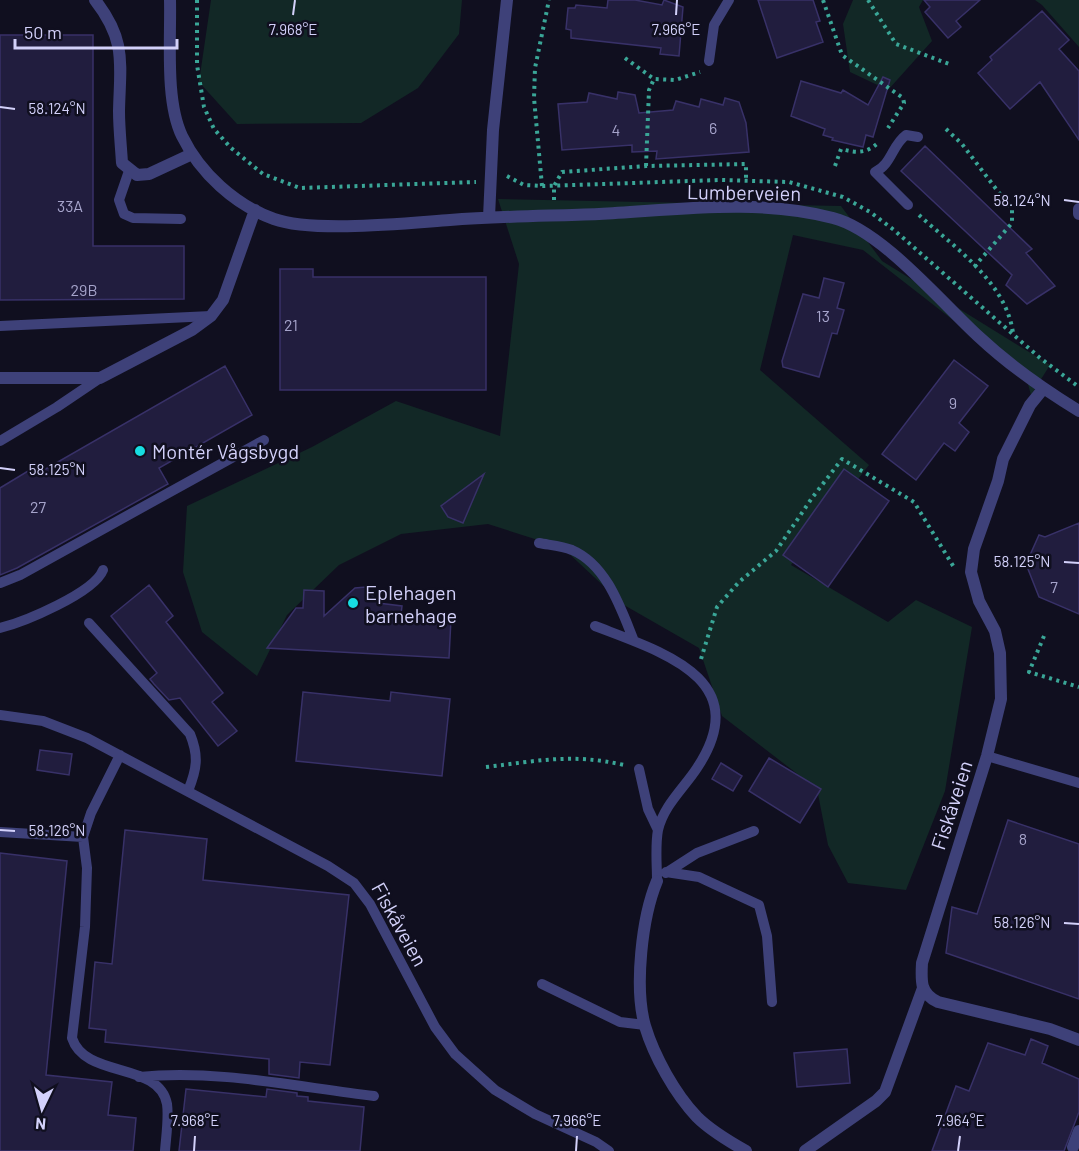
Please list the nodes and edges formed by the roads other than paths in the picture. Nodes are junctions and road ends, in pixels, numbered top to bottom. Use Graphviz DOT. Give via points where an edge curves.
graph roads {
  1 [pos="95,0"];
  2 [pos="170,0"];
  3 [pos="507,0"];
  4 [pos="729,0"];
  5 [pos="709,61"];
  6 [pos="918,137"];
  7 [pos="192,154"];
  8 [pos="129,171"];
  9 [pos="908,205"];
  10 [pos="1079,209"];
  11 [pos="255,210"];
  12 [pos="1079,214"];
  13 [pos="489,217"];
  14 [pos="181,219"];
  15 [pos="211,316"];
  16 [pos="0,326"];
  17 [pos="0,378"];
  18 [pos="100,378"];
  19 [pos="1043,389"];
  20 [pos="1079,411"];
  21 [pos="264,440"];
  22 [pos="0,441"];
  23 [pos="539,543"];
  24 [pos="103,570"];
  25 [pos="0,583"];
  26 [pos="89,622"];
  27 [pos="595,626"];
  28 [pos="0,628"];
  29 [pos="634,641"];
  30 [pos="0,715"];
  31 [pos="120,755"];
  32 [pos="987,756"];
  33 [pos="639,769"];
  34 [pos="1079,783"];
  35 [pos="188,791"];
  36 [pos="658,831"];
  37 [pos="753,831"];
  38 [pos="0,832"];
  39 [pos="83,837"];
  40 [pos="662,876"];
  41 [pos="542,984"];
  42 [pos="923,988"];
  43 [pos="772,1002"];
  44 [pos="645,1025"];
  45 [pos="1079,1040"];
  46 [pos="139,1077"];
  47 [pos="374,1096"];
  48 [pos="1079,1131"];
  49 [pos="1073,1147"];
  50 [pos="165,1151"];
  51 [pos="609,1151"];
  52 [pos="746,1151"];
  53 [pos="805,1151"];
  1 -- 8 [label="street" via="119,48 122,163"];
  2 -- 7 [label="street, Lumberveien" via="175,109 181,134"];
  3 -- 13 [label="street"];
  4 -- 5 [label="lane" via="714,25"];
  6 -- 9 [label="lane" via="906,135 899,139 884,168 875,172"];
  7 -- 8 [label="street" via="148,174"];
  7 -- 11 [label="street, Lumberveien" via="225,191"];
  8 -- 14 [label="lane" via="119,200 124,214 133,218"];
  10 -- 12 [label="street"];
  11 -- 13 [label="street, Lumberveien" via="301,224 375,225"];
  11 -- 15 [label="street" via="223,300"];
  13 -- 19 [label="street, Lumberveien" via="784,208 838,219 874,239 980,339"];
  15 -- 16 [label="lane"];
  15 -- 18 [label="street"];
  17 -- 18 [label="street"];
  18 -- 22 [label="lane"];
  19 -- 20 [label="street, Lumberveien"];
  19 -- 32 [label="street, Fiskåveien" via="1030,405 1003,459 971,572 1000,653 1001,699"];
  21 -- 25 [label="lane"];
  23 -- 29 [label="lane" via="572,549 595,565 615,596"];
  24 -- 28 [label="lane" via="93,584 21,623"];
  26 -- 35 [label="lane" via="190,734 197,751 197,768"];
  27 -- 29 [label="lane"];
  29 -- 36 [label="lane" via="696,675 711,693 717,710 716,729 697,768 665,813"];
  30 -- 31 [label="lane, Fiskåveien" via="43,721"];
  31 -- 35 [label="lane, Fiskåveien"];
  31 -- 39 [label="lane"];
  32 -- 34 [label="lane"];
  32 -- 42 [label="street, Fiskåveien" via="922,963"];
  33 -- 36 [label="lane" via="648,809"];
  35 -- 51 [label="lane, Fiskåveien" via="354,883 386,931 435,1027 455,1054 495,1090"];
  36 -- 40 [label="lane"];
  37 -- 40 [label="lane" via="697,853"];
  38 -- 39 [label="lane"];
  39 -- 46 [label="lane" via="87,868 85,927 72,1038 86,1059"];
  40 -- 43 [label="lane" via="699,877 759,905 767,936"];
  40 -- 44 [label="street" via="647,913 641,985"];
  41 -- 44 [label="lane" via="620,1022"];
  42 -- 45 [label="street" via="938,1002 1050,1029"];
  42 -- 53 [label="street, Fiskåveien" via="885,1092"];
  44 -- 52 [label="street" via="671,1080 698,1118"];
  46 -- 47 [label="lane" via="206,1076"];
  46 -- 50 [label="lane" via="157,1087 167,1103"];
  48 -- 49 [label="street"];
}
